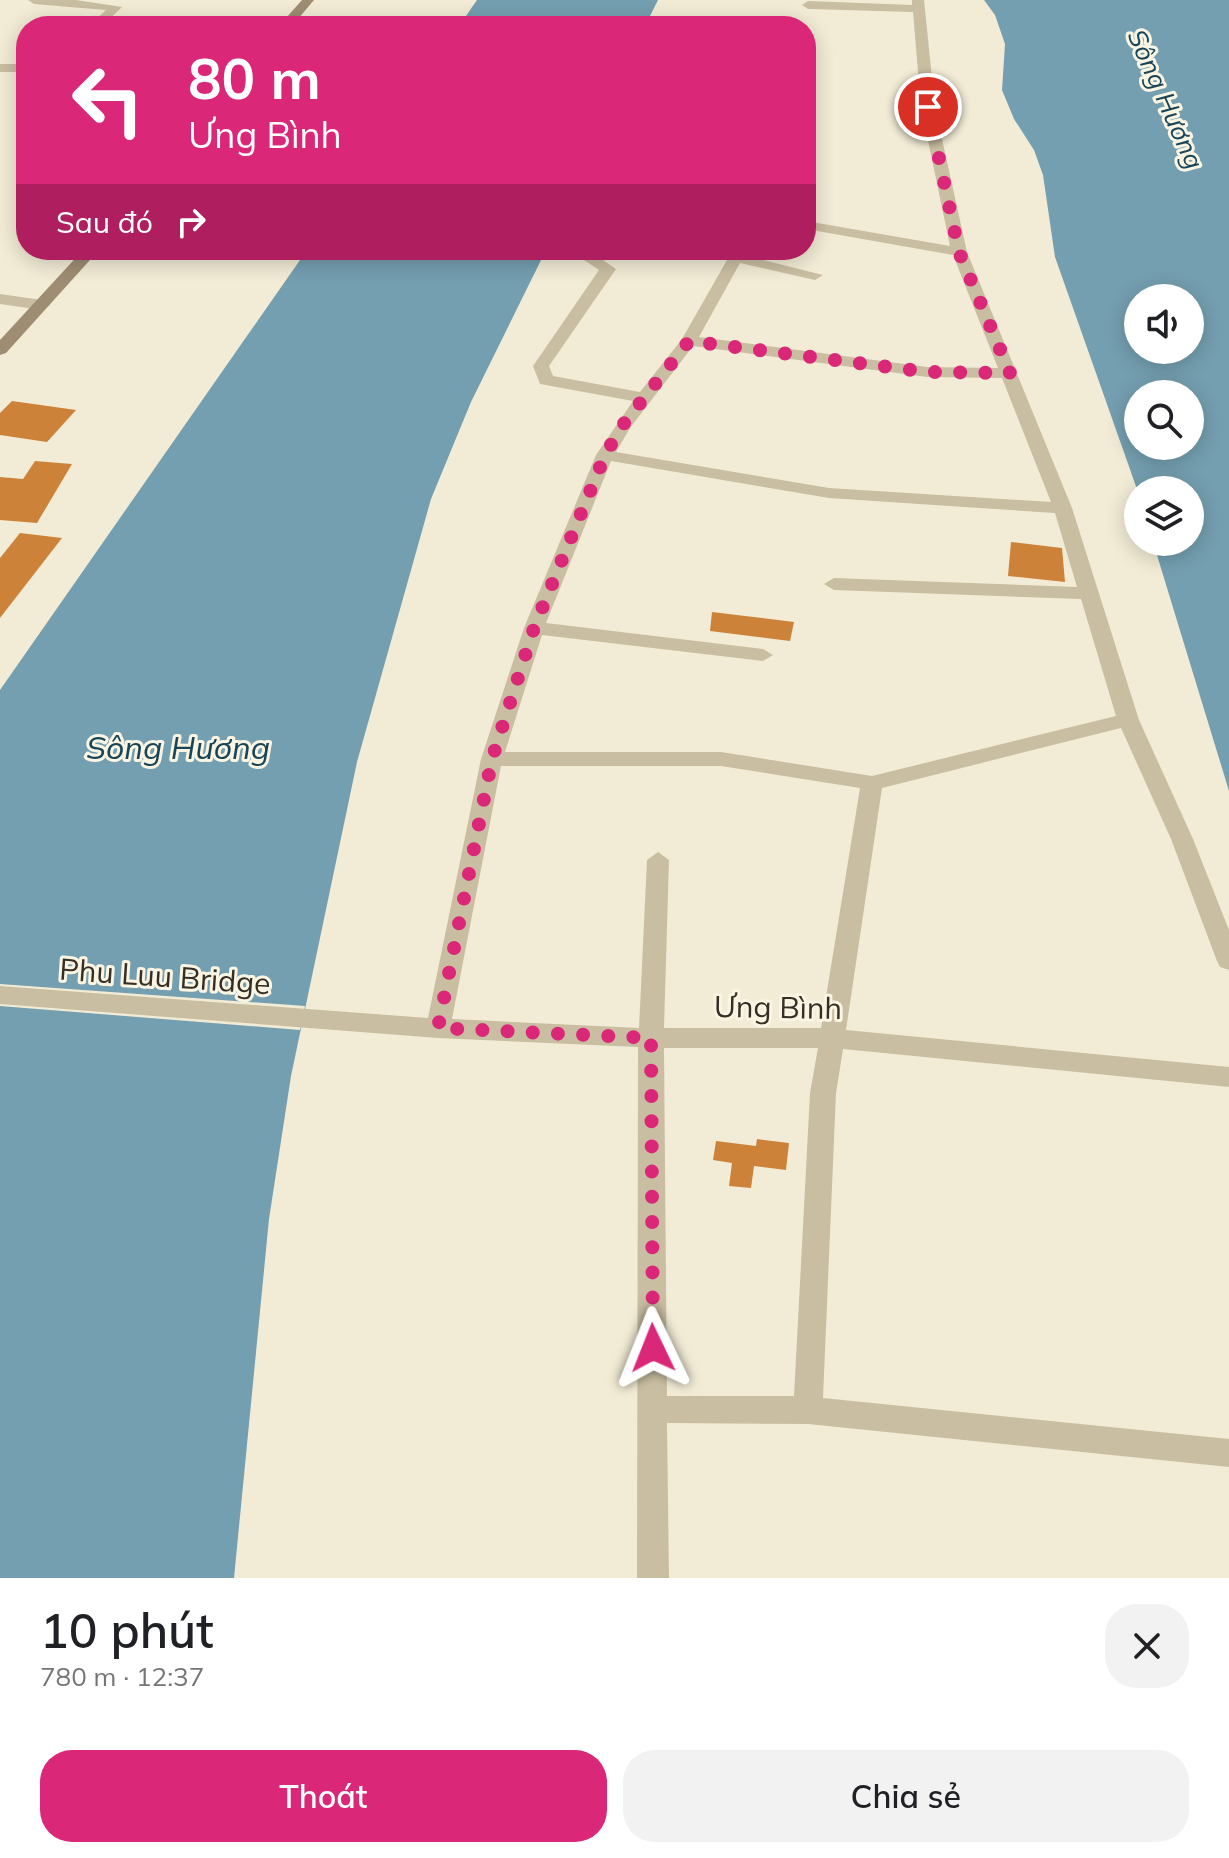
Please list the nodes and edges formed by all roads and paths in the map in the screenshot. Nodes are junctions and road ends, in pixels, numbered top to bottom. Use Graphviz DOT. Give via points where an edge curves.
graph roads {
  1 [pos="34,0"];
  2 [pos="308,0"];
  3 [pos="918,5"];
  4 [pos="808,7"];
  5 [pos="106,16"];
  6 [pos="294,16"];
  7 [pos="816,227"];
  8 [pos="959,252"];
  9 [pos="82,260"];
  10 [pos="592,260"];
  11 [pos="737,260"];
  12 [pos="765,260"];
  13 [pos="815,275"];
  14 [pos="0,299"];
  15 [pos="42,305"];
  16 [pos="689,341"];
  17 [pos="0,350"];
  18 [pos="1010,373"];
  19 [pos="644,398"];
  20 [pos="605,455"];
  21 [pos="1063,508"];
  22 [pos="834,584"];
  23 [pos="1089,593"];
  24 [pos="534,628"];
  25 [pos="763,655"];
  26 [pos="1128,720"];
  27 [pos="492,759"];
  28 [pos="872,783"];
  29 [pos="658,860"];
  30 [pos="1229,961"];
  31 [pos="0,995"];
  32 [pos="325,1020"];
  33 [pos="438,1028"];
  34 [pos="651,1038"];
  35 [pos="832,1038"];
  36 [pos="1229,1077"];
  37 [pos="655,1409"];
  38 [pos="808,1410"];
  39 [pos="1229,1453"];
  40 [pos="653,1578"];
  1 -- 5 [label="street" via="116,7"];
  2 -- 6 [label="main road"];
  3 -- 4 [label="street"];
  3 -- 8 [label="street" via="928,107"];
  7 -- 8 [label="street"];
  8 -- 18 [label="street"];
  9 -- 15 [label="main road"];
  10 -- 19 [label="street" via="608,269 541,366 542,375"];
  11 -- 16 [label="street"];
  12 -- 13 [label="street"];
  14 -- 15 [label="street"];
  15 -- 17 [label="main road"];
  16 -- 18 [label="street" via="927,372"];
  16 -- 19 [label="street"];
  18 -- 21 [label="street"];
  19 -- 20 [label="street"];
  20 -- 21 [label="street" via="829,493"];
  20 -- 24 [label="street"];
  21 -- 23 [label="street"];
  22 -- 23 [label="street"];
  23 -- 26 [label="street"];
  24 -- 25 [label="street"];
  24 -- 27 [label="street"];
  26 -- 28 [label="street"];
  26 -- 30 [label="street"];
  27 -- 28 [label="street" via="721,759"];
  27 -- 33 [label="street"];
  28 -- 35 [label="street"];
  29 -- 34 [label="street"];
  31 -- 32 [label="street, Phu Luu Bridge"];
  32 -- 33 [label="street, Ưng Bình"];
  33 -- 34 [label="street, Ưng Bình"];
  34 -- 35 [label="street, Ưng Bình"];
  34 -- 37 [label="street"];
  35 -- 36 [label="street, Ưng Bình"];
  35 -- 38 [label="street" via="823,1093"];
  37 -- 38 [label="street"];
  37 -- 40 [label="street"];
  38 -- 39 [label="street"];
}
